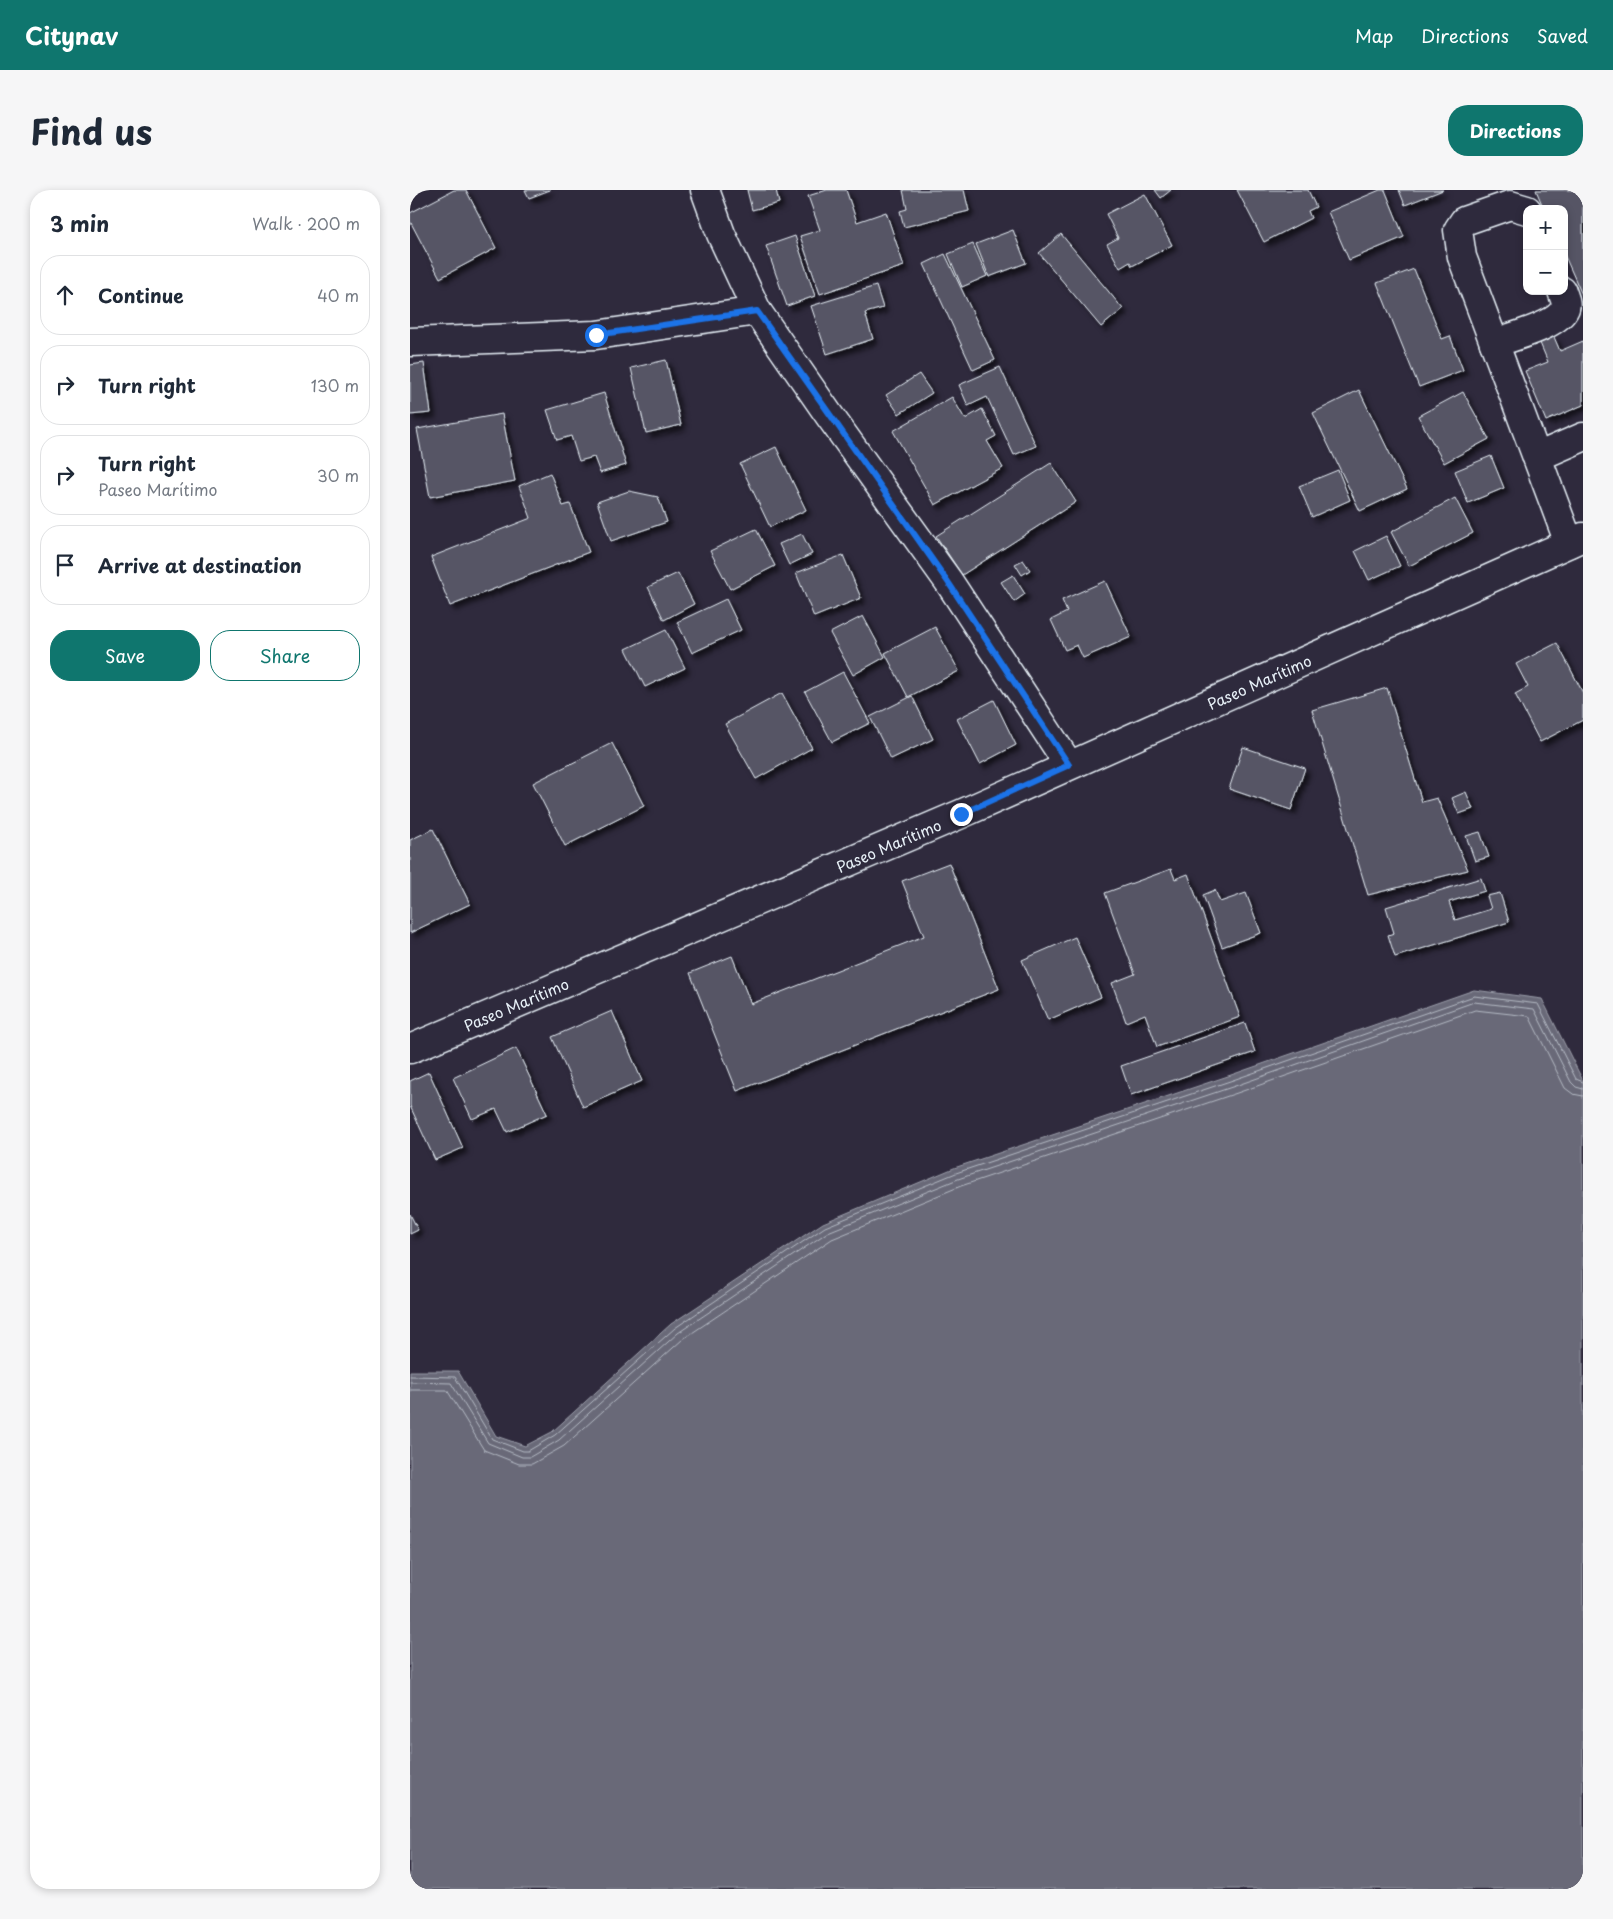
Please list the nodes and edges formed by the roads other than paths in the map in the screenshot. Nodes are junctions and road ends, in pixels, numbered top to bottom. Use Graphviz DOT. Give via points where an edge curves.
graph roads {
  1 [pos="705,190"];
  2 [pos="1523,209"];
  3 [pos="1563,295"];
  4 [pos="757,311"];
  5 [pos="410,342"];
  6 [pos="1494,343"];
  7 [pos="1583,437"];
  8 [pos="1537,456"];
  9 [pos="1576,540"];
  10 [pos="1069,765"];
  11 [pos="410,1049"];
  1 -- 4 [label="street" via="721,234"];
  2 -- 6 [label="street" via="1510,205 1464,221 1458,230 1462,257"];
  3 -- 6 [label="street" via="1564,311 1553,322"];
  4 -- 5 [label="street" via="596,335"];
  4 -- 10 [label="street" via="948,582"];
  6 -- 8 [label="street"];
  7 -- 8 [label="street"];
  8 -- 9 [label="street"];
  9 -- 10 [label="street, Paseo Marítimo"];
  10 -- 11 [label="street, Paseo Marítimo"];
}
